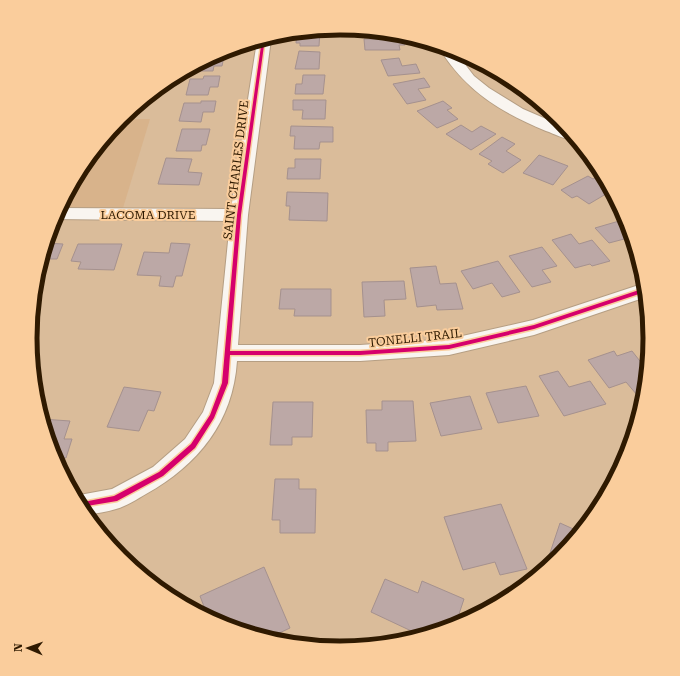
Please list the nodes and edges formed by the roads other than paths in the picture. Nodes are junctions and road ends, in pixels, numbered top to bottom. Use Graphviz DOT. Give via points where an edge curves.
graph roads {
  1 [pos="263,45"];
  2 [pos="450,56"];
  3 [pos="561,131"];
  4 [pos="64,214"];
  5 [pos="239,215"];
  6 [pos="640,295"];
  7 [pos="227,353"];
  8 [pos="86,503"];
  1 -- 5 [label="street, SAINT CHARLES DRIVE"];
  2 -- 3 [label="street" via="474,83 503,104"];
  4 -- 5 [label="street, LACOMA DRIVE"];
  5 -- 7 [label="street, SAINT CHARLES DRIVE"];
  6 -- 7 [label="street, TONELLI TRAIL" via="534,327 449,347 360,353"];
  7 -- 8 [label="street, SAINT CHARLES DRIVE" via="225,383 212,416 193,446 161,474 115,499"];
}
